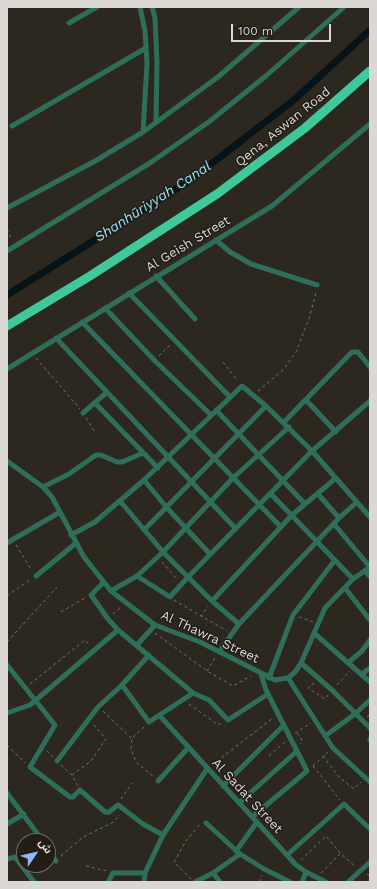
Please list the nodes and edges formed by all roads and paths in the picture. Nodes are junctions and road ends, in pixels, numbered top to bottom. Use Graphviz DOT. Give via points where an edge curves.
graph roads {
  1 [pos="98,7"];
  2 [pos="140,7"];
  3 [pos="152,7"];
  4 [pos="299,7"];
  5 [pos="344,7"];
  6 [pos="69,23"];
  7 [pos="146,48"];
  8 [pos="370,72"];
  9 [pos="156,122"];
  10 [pos="370,124"];
  11 [pos="12,126"];
  12 [pos="143,132"];
  13 [pos="7,208"];
  14 [pos="7,229"];
  15 [pos="216,240"];
  16 [pos="14,246"];
  17 [pos="7,251"];
  18 [pos="156,276"];
  19 [pos="317,285"];
  20 [pos="129,293"];
  21 [pos="105,308"];
  22 [pos="195,319"];
  23 [pos="82,322"];
  24 [pos="7,326"];
  25 [pos="56,338"];
  26 [pos="174,341"];
  27 [pos="31,354"];
  28 [pos="154,360"];
  29 [pos="223,362"];
  30 [pos="370,367"];
  31 [pos="7,368"];
  32 [pos="242,386"];
  33 [pos="106,393"];
  34 [pos="253,395"];
  35 [pos="230,397"];
  36 [pos="306,400"];
  37 [pos="370,401"];
  38 [pos="95,403"];
  39 [pos="266,406"];
  40 [pos="216,410"];
  41 [pos="83,413"];
  42 [pos="211,415"];
  43 [pos="284,422"];
  44 [pos="289,427"];
  45 [pos="94,431"];
  46 [pos="336,432"];
  47 [pos="238,434"];
  48 [pos="191,435"];
  49 [pos="312,451"];
  50 [pos="143,453"];
  51 [pos="259,453"];
  52 [pos="169,458"];
  53 [pos="213,458"];
  54 [pos="7,461"];
  55 [pos="158,468"];
  56 [pos="233,478"];
  57 [pos="336,478"];
  58 [pos="144,480"];
  59 [pos="284,480"];
  60 [pos="190,482"];
  61 [pos="43,487"];
  62 [pos="271,494"];
  63 [pos="318,494"];
  64 [pos="120,501"];
  65 [pos="210,502"];
  66 [pos="357,502"];
  67 [pos="305,504"];
  68 [pos="260,505"];
  69 [pos="167,508"];
  70 [pos="60,512"];
  71 [pos="292,515"];
  72 [pos="370,517"];
  73 [pos="339,518"];
  74 [pos="334,524"];
  75 [pos="281,527"];
  76 [pos="186,528"];
  77 [pos="236,529"];
  78 [pos="144,530"];
  79 [pos="71,534"];
  80 [pos="13,540"];
  81 [pos="317,541"];
  82 [pos="7,543"];
  83 [pos="75,544"];
  84 [pos="163,552"];
  85 [pos="210,554"];
  86 [pos="158,557"];
  87 [pos="335,560"];
  88 [pos="368,568"];
  89 [pos="36,576"];
  90 [pos="137,576"];
  91 [pos="188,577"];
  92 [pos="370,577"];
  93 [pos="353,579"];
  94 [pos="103,583"];
  95 [pos="181,584"];
  96 [pos="57,587"];
  97 [pos="344,588"];
  98 [pos="111,591"];
  99 [pos="91,595"];
  100 [pos="7,596"];
  101 [pos="170,597"];
  102 [pos="212,601"];
  103 [pos="126,603"];
  104 [pos="61,612"];
  105 [pos="293,615"];
  106 [pos="200,617"];
  107 [pos="108,619"];
  108 [pos="370,620"];
  109 [pos="317,623"];
  110 [pos="239,624"];
  111 [pos="155,625"];
  112 [pos="118,630"];
  113 [pos="151,630"];
  114 [pos="314,633"];
  115 [pos="232,635"];
  116 [pos="370,640"];
  117 [pos="7,642"];
  118 [pos="136,646"];
  119 [pos="93,649"];
  120 [pos="219,652"];
  121 [pos="149,655"];
  122 [pos="349,662"];
  123 [pos="301,663"];
  124 [pos="7,666"];
  125 [pos="354,667"];
  126 [pos="370,668"];
  127 [pos="207,671"];
  128 [pos="256,671"];
  129 [pos="261,674"];
  130 [pos="362,674"];
  131 [pos="268,678"];
  132 [pos="288,678"];
  133 [pos="319,678"];
  134 [pos="370,682"];
  135 [pos="122,685"];
  136 [pos="26,688"];
  137 [pos="332,690"];
  138 [pos="193,693"];
  139 [pos="268,694"];
  140 [pos="36,700"];
  141 [pos="183,700"];
  142 [pos="370,700"];
  143 [pos="98,707"];
  144 [pos="7,713"];
  145 [pos="277,714"];
  146 [pos="355,714"];
  147 [pos="160,716"];
  148 [pos="88,719"];
  149 [pos="228,720"];
  150 [pos="316,720"];
  151 [pos="149,722"];
  152 [pos="283,726"];
  153 [pos="370,728"];
  154 [pos="325,736"];
  155 [pos="132,738"];
  156 [pos="289,738"];
  157 [pos="7,745"];
  158 [pos="44,747"];
  159 [pos="188,748"];
  160 [pos="297,751"];
  161 [pos="269,756"];
  162 [pos="57,761"];
  163 [pos="30,767"];
  164 [pos="207,769"];
  165 [pos="72,776"];
  166 [pos="366,778"];
  167 [pos="158,781"];
  168 [pos="370,782"];
  169 [pos="132,783"];
  170 [pos="223,786"];
  171 [pos="80,790"];
  172 [pos="7,793"];
  173 [pos="239,803"];
  174 [pos="344,804"];
  175 [pos="118,805"];
  176 [pos="124,811"];
  177 [pos="24,814"];
  178 [pos="252,817"];
  179 [pos="257,822"];
  180 [pos="206,823"];
  181 [pos="7,824"];
  182 [pos="370,829"];
  183 [pos="37,833"];
  184 [pos="163,836"];
  185 [pos="238,852"];
  186 [pos="287,854"];
  187 [pos="341,854"];
  188 [pos="7,859"];
  189 [pos="56,861"];
  190 [pos="370,862"];
  191 [pos="296,865"];
  192 [pos="86,866"];
  193 [pos="264,869"];
  194 [pos="306,872"];
  195 [pos="361,872"];
  196 [pos="113,873"];
  197 [pos="213,873"];
  198 [pos="145,874"];
  199 [pos="316,877"];
  200 [pos="34,882"];
  201 [pos="108,882"];
  202 [pos="144,882"];
  203 [pos="194,882"];
  204 [pos="220,882"];
  205 [pos="260,882"];
  206 [pos="290,882"];
  207 [pos="302,882"];
  208 [pos="326,882"];
  209 [pos="348,882"];
  1 -- 6 [label="street"];
  2 -- 7 [label="street"];
  3 -- 9 [label="street" via="156,30"];
  4 -- 9 [label="street" via="218,77"];
  5 -- 16 [label="street" via="210,121 150,163"];
  7 -- 11 [label="street"];
  7 -- 12 [label="street"];
  8 -- 24 [label="highway, Qena, Aswan Road" via="305,128 217,194 102,269"];
  9 -- 12 [label="street"];
  10 -- 15 [label="street, Al Geish Street" via="272,206"];
  12 -- 13 [label="street" via="97,160"];
  14 -- 16 [label="path"];
  15 -- 18 [label="street, Al Geish Street"];
  15 -- 19 [label="street" via="251,264"];
  16 -- 17 [label="street"];
  18 -- 20 [label="street, Al Geish Street"];
  18 -- 22 [label="street"];
  19 -- 34 [label="path" via="310,316 296,352 283,370"];
  20 -- 21 [label="street, Al Geish Street"];
  20 -- 26 [label="street"];
  21 -- 23 [label="street, Al Geish Street"];
  21 -- 28 [label="street"];
  23 -- 25 [label="street, Al Geish Street"];
  23 -- 48 [label="street"];
  25 -- 27 [label="street, Al Geish Street"];
  25 -- 33 [label="street"];
  26 -- 28 [label="path"];
  26 -- 35 [label="street"];
  27 -- 31 [label="street, Al Geish Street"];
  27 -- 41 [label="path"];
  28 -- 42 [label="street"];
  29 -- 32 [label="path"];
  30 -- 36 [label="street" via="358,352 352,352"];
  32 -- 34 [label="street"];
  32 -- 35 [label="street"];
  33 -- 38 [label="street"];
  33 -- 52 [label="street"];
  34 -- 39 [label="street"];
  35 -- 40 [label="street"];
  36 -- 43 [label="street"];
  36 -- 46 [label="street"];
  37 -- 46 [label="street"];
  38 -- 41 [label="street"];
  38 -- 50 [label="street"];
  39 -- 43 [label="street"];
  39 -- 47 [label="street"];
  40 -- 42 [label="street"];
  40 -- 47 [label="street"];
  41 -- 45 [label="path"];
  42 -- 48 [label="street"];
  43 -- 44 [label="street"];
  44 -- 49 [label="street"];
  44 -- 51 [label="street"];
  46 -- 49 [label="street"];
  47 -- 51 [label="street"];
  47 -- 53 [label="street"];
  48 -- 52 [label="street"];
  48 -- 53 [label="street"];
  49 -- 57 [label="street"];
  49 -- 59 [label="street"];
  50 -- 55 [label="street"];
  50 -- 61 [label="street" via="122,462 96,455 69,474"];
  51 -- 56 [label="street"];
  51 -- 59 [label="street"];
  52 -- 55 [label="street"];
  52 -- 60 [label="street"];
  53 -- 56 [label="street"];
  53 -- 60 [label="street"];
  54 -- 61 [label="street, Al Thawra Street"];
  55 -- 58 [label="street"];
  56 -- 65 [label="street"];
  56 -- 68 [label="street"];
  57 -- 63 [label="street"];
  57 -- 66 [label="street"];
  58 -- 64 [label="street"];
  58 -- 69 [label="street"];
  59 -- 62 [label="street"];
  59 -- 67 [label="street"];
  60 -- 65 [label="street"];
  60 -- 69 [label="street"];
  61 -- 70 [label="street, Al Thawra Street"];
  62 -- 68 [label="street"];
  62 -- 71 [label="street"];
  63 -- 67 [label="street"];
  63 -- 73 [label="street"];
  64 -- 78 [label="street"];
  64 -- 79 [label="street" via="95,522"];
  65 -- 76 [label="street"];
  65 -- 77 [label="street"];
  66 -- 72 [label="street"];
  66 -- 73 [label="street"];
  67 -- 71 [label="street"];
  68 -- 75 [label="street"];
  68 -- 77 [label="street"];
  69 -- 76 [label="street"];
  69 -- 78 [label="street"];
  70 -- 79 [label="street, Al Thawra Street"];
  70 -- 80 [label="street"];
  71 -- 75 [label="street"];
  71 -- 81 [label="street"];
  73 -- 74 [label="street"];
  74 -- 81 [label="street"];
  74 -- 88 [label="street"];
  75 -- 102 [label="street"];
  76 -- 84 [label="street"];
  76 -- 85 [label="street"];
  77 -- 85 [label="street"];
  78 -- 84 [label="street"];
  79 -- 83 [label="street, Al Thawra Street"];
  80 -- 82 [label="street"];
  80 -- 89 [label="path"];
  81 -- 87 [label="street"];
  81 -- 110 [label="street"];
  83 -- 89 [label="street"];
  83 -- 94 [label="street, Al Thawra Street"];
  84 -- 86 [label="street"];
  84 -- 91 [label="street"];
  85 -- 91 [label="street"];
  86 -- 90 [label="street"];
  86 -- 95 [label="path"];
  87 -- 93 [label="street"];
  87 -- 105 [label="street"];
  88 -- 92 [label="street"];
  88 -- 93 [label="street"];
  89 -- 100 [label="path"];
  90 -- 98 [label="street"];
  90 -- 101 [label="street"];
  91 -- 95 [label="street"];
  91 -- 102 [label="street"];
  93 -- 97 [label="street"];
  94 -- 98 [label="street, Al Thawra Street"];
  94 -- 99 [label="street"];
  95 -- 101 [label="street"];
  96 -- 117 [label="path"];
  97 -- 108 [label="street"];
  97 -- 109 [label="street" via="325,608"];
  98 -- 103 [label="street, Al Thawra Street"];
  99 -- 104 [label="path"];
  99 -- 107 [label="street"];
  101 -- 106 [label="path"];
  102 -- 106 [label="path"];
  102 -- 110 [label="street"];
  103 -- 107 [label="path"];
  103 -- 111 [label="street, Al Thawra Street"];
  105 -- 109 [label="path"];
  105 -- 131 [label="street"];
  106 -- 115 [label="path"];
  107 -- 112 [label="street"];
  109 -- 114 [label="street"];
  110 -- 115 [label="street"];
  111 -- 113 [label="street"];
  111 -- 120 [label="street, Al Thawra Street"];
  112 -- 118 [label="street"];
  112 -- 119 [label="street"];
  113 -- 118 [label="street"];
  113 -- 127 [label="path"];
  114 -- 122 [label="street"];
  114 -- 123 [label="street"];
  115 -- 120 [label="street"];
  116 -- 122 [label="street"];
  118 -- 121 [label="street"];
  119 -- 136 [label="path" via="85,640"];
  119 -- 140 [label="street"];
  120 -- 127 [label="path"];
  120 -- 128 [label="street, Al Thawra Street"];
  121 -- 135 [label="street"];
  121 -- 138 [label="street"];
  122 -- 125 [label="street"];
  123 -- 132 [label="street"];
  123 -- 133 [label="street"];
  124 -- 136 [label="street"];
  125 -- 130 [label="street"];
  125 -- 137 [label="path"];
  126 -- 130 [label="street"];
  127 -- 128 [label="path" via="233,686"];
  128 -- 129 [label="street, Al Thawra Street"];
  129 -- 131 [label="street, Al Thawra Street"];
  129 -- 139 [label="street"];
  130 -- 134 [label="street"];
  131 -- 132 [label="street, Al Thawra Street"];
  132 -- 150 [label="street"];
  133 -- 137 [label="street"];
  133 -- 137 [label="path" via="308,688 325,698"];
  135 -- 143 [label="street"];
  135 -- 151 [label="street"];
  136 -- 140 [label="street"];
  137 -- 146 [label="street"];
  138 -- 141 [label="street"];
  138 -- 149 [label="street" via="209,700"];
  139 -- 145 [label="street"];
  139 -- 149 [label="street"];
  140 -- 144 [label="street" via="22,709"];
  140 -- 158 [label="street" via="55,725"];
  141 -- 147 [label="street"];
  141 -- 149 [label="path" via="218,725"];
  142 -- 146 [label="street"];
  143 -- 148 [label="street"];
  143 -- 155 [label="path"];
  145 -- 152 [label="street"];
  145 -- 164 [label="path"];
  146 -- 153 [label="street"];
  146 -- 154 [label="street"];
  147 -- 151 [label="street"];
  147 -- 159 [label="street, Al Sadat Street"];
  148 -- 162 [label="street"];
  148 -- 165 [label="path" via="106,739 91,760"];
  150 -- 154 [label="street"];
  150 -- 156 [label="path"];
  151 -- 155 [label="path"];
  152 -- 156 [label="street"];
  152 -- 170 [label="street"];
  154 -- 166 [label="street" via="341,756"];
  155 -- 167 [label="path" via="131,749 136,762"];
  156 -- 160 [label="street"];
  156 -- 161 [label="path"];
  157 -- 163 [label="path"];
  158 -- 162 [label="path"];
  158 -- 163 [label="street"];
  159 -- 164 [label="street, Al Sadat Street"];
  159 -- 167 [label="street"];
  160 -- 173 [label="street"];
  160 -- 178 [label="street" via="307,771"];
  162 -- 165 [label="path"];
  163 -- 171 [label="street" via="70,797"];
  164 -- 170 [label="street, Al Sadat Street"];
  164 -- 184 [label="street"];
  165 -- 171 [label="path"];
  166 -- 168 [label="street"];
  166 -- 174 [label="path" via="354,789 339,777 323,756 313,766"];
  169 -- 175 [label="path"];
  170 -- 173 [label="street, Al Sadat Street"];
  171 -- 175 [label="street" via="103,812 108,812"];
  172 -- 177 [label="street"];
  173 -- 178 [label="street, Al Sadat Street"];
  174 -- 182 [label="street"];
  174 -- 186 [label="street"];
  175 -- 176 [label="street"];
  176 -- 184 [label="street"];
  176 -- 189 [label="path" via="112,823 83,837"];
  177 -- 181 [label="street"];
  177 -- 183 [label="street"];
  178 -- 179 [label="street, Al Sadat Street"];
  179 -- 185 [label="street"];
  179 -- 186 [label="street, Al Sadat Street"];
  180 -- 185 [label="street"];
  180 -- 203 [label="path" via="200,823 174,862"];
  184 -- 198 [label="street"];
  185 -- 193 [label="street"];
  185 -- 197 [label="street"];
  186 -- 191 [label="street, Al Sadat Street"];
  187 -- 191 [label="path" via="326,836"];
  187 -- 195 [label="path"];
  187 -- 199 [label="path"];
  188 -- 200 [label="street" via="15,857"];
  190 -- 195 [label="street"];
  191 -- 194 [label="street, Al Sadat Street"];
  192 -- 196 [label="path"];
  193 -- 205 [label="path"];
  193 -- 206 [label="street"];
  194 -- 199 [label="street, Al Sadat Street"];
  194 -- 207 [label="street"];
  195 -- 209 [label="street"];
  196 -- 198 [label="street"];
  196 -- 201 [label="street"];
  197 -- 203 [label="street"];
  197 -- 204 [label="street"];
  198 -- 202 [label="street"];
  199 -- 208 [label="street, Al Sadat Street"];
}
